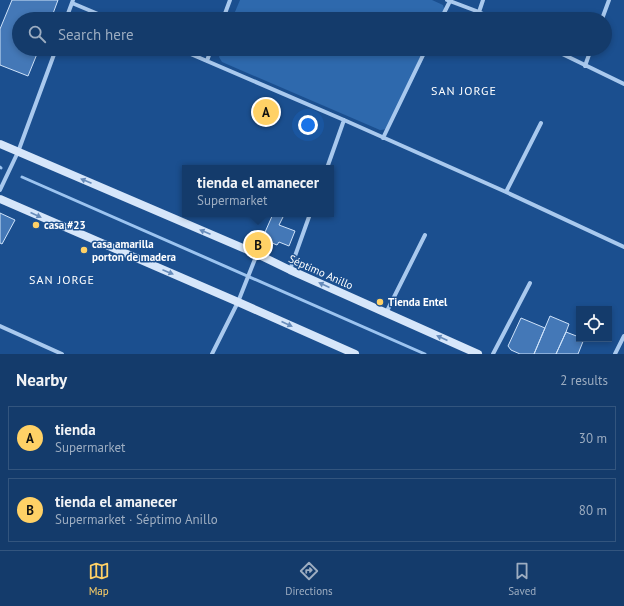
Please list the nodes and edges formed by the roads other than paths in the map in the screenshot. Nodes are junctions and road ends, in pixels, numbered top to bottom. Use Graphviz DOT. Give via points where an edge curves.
graph roads {
  1 [pos="230,0"];
  2 [pos="483,0"];
  3 [pos="609,0"];
  4 [pos="73,1"];
  5 [pos="449,1"];
  6 [pos="69,12"];
  7 [pos="96,12"];
  8 [pos="226,12"];
  9 [pos="444,12"];
  10 [pos="479,12"];
  11 [pos="605,12"];
  12 [pos="53,56"];
  13 [pos="195,56"];
  14 [pos="208,56"];
  15 [pos="423,56"];
  16 [pos="566,56"];
  17 [pos="589,56"];
  18 [pos="206,61"];
  19 [pos="585,66"];
  20 [pos="624,84"];
  21 [pos="344,120"];
  22 [pos="541,123"];
  23 [pos="383,138"];
  24 [pos="0,144"];
  25 [pos="18,152"];
  26 [pos="328,165"];
  27 [pos="0,190"];
  28 [pos="506,192"];
  29 [pos="0,199"];
  30 [pos="309,217"];
  31 [pos="425,235"];
  32 [pos="624,247"];
  33 [pos="257,254"];
  34 [pos="290,270"];
  35 [pos="530,283"];
  36 [pos="238,302"];
  37 [pos="386,313"];
  38 [pos="0,326"];
  39 [pos="624,336"];
  40 [pos="62,354"];
  41 [pos="212,354"];
  42 [pos="353,354"];
  43 [pos="478,354"];
  44 [pos="493,354"];
  45 [pos="615,354"];
  1 -- 8 [label="street"];
  2 -- 10 [label="street"];
  3 -- 11 [label="street"];
  4 -- 6 [label="street"];
  4 -- 7 [label="street"];
  5 -- 9 [label="street"];
  5 -- 10 [label="street"];
  12 -- 25 [label="street"];
  13 -- 18 [label="street"];
  14 -- 18 [label="street"];
  15 -- 23 [label="street"];
  16 -- 19 [label="street"];
  17 -- 19 [label="street"];
  18 -- 21 [label="street"];
  19 -- 20 [label="street"];
  21 -- 23 [label="street"];
  21 -- 26 [label="street"];
  22 -- 28 [label="street"];
  23 -- 28 [label="street"];
  24 -- 25 [label="main road, Séptimo Anillo"];
  25 -- 27 [label="street"];
  33 -- 25 [label="main road, Séptimo Anillo, one-way"];
  28 -- 32 [label="street"];
  29 -- 36 [label="main road, one-way"];
  30 -- 34 [label="street"];
  31 -- 37 [label="street"];
  33 -- 34 [label="main road, Séptimo Anillo"];
  33 -- 36 [label="street"];
  37 -- 34 [label="main road, Séptimo Anillo, one-way"];
  35 -- 44 [label="street"];
  36 -- 41 [label="street"];
  36 -- 42 [label="main road, one-way"];
  43 -- 37 [label="main road, Séptimo Anillo, one-way"];
  38 -- 40 [label="street"];
  39 -- 45 [label="street"];
}
